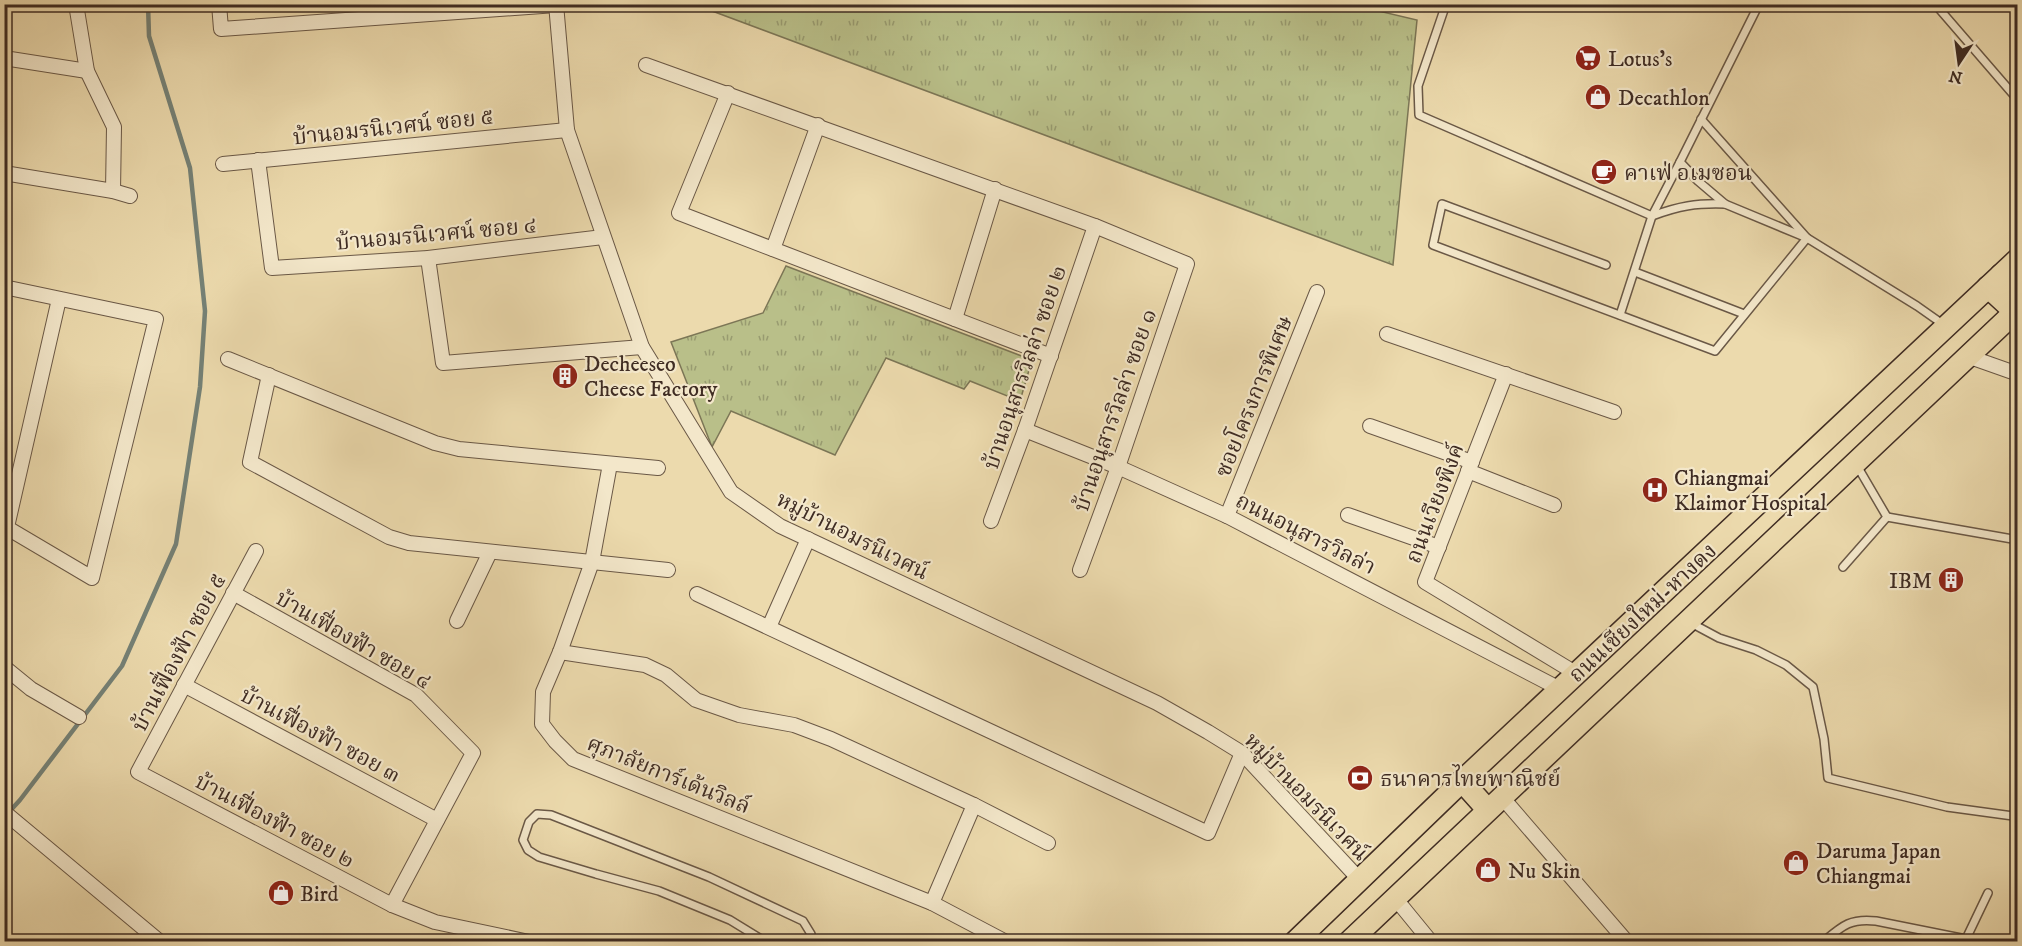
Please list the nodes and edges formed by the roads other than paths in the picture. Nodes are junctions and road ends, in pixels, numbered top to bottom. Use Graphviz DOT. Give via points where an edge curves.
graph roads {
  1 [pos="76,4"];
  2 [pos="219,4"];
  3 [pos="1446,4"];
  4 [pos="1759,4"];
  5 [pos="1935,4"];
  6 [pos="556,5"];
  7 [pos="4,58"];
  8 [pos="646,65"];
  9 [pos="87,71"];
  10 [pos="728,93"];
  11 [pos="2018,100"];
  12 [pos="1701,119"];
  13 [pos="818,125"];
  14 [pos="567,130"];
  15 [pos="258,160"];
  16 [pos="1680,162"];
  17 [pos="223,164"];
  18 [pos="4,173"];
  19 [pos="995,189"];
  20 [pos="113,191"];
  21 [pos="130,196"];
  22 [pos="1725,204"];
  23 [pos="1652,216"];
  24 [pos="1095,226"];
  25 [pos="603,237"];
  26 [pos="1807,238"];
  27 [pos="773,249"];
  28 [pos="428,258"];
  29 [pos="2018,259"];
  30 [pos="1606,265"];
  31 [pos="1635,272"];
  32 [pos="1995,281"];
  33 [pos="4,287"];
  34 [pos="2018,289"];
  35 [pos="1317,292"];
  36 [pos="59,299"];
  37 [pos="2016,310"];
  38 [pos="1744,314"];
  39 [pos="1620,315"];
  40 [pos="955,319"];
  41 [pos="1946,327"];
  42 [pos="1387,334"];
  43 [pos="642,347"];
  44 [pos="1051,356"];
  45 [pos="1967,356"];
  46 [pos="228,358"];
  47 [pos="1506,374"];
  48 [pos="2018,374"];
  49 [pos="269,375"];
  50 [pos="1614,412"];
  51 [pos="1370,426"];
  52 [pos="1025,430"];
  53 [pos="1855,462"];
  54 [pos="610,464"];
  55 [pos="1118,467"];
  56 [pos="1470,467"];
  57 [pos="658,468"];
  58 [pos="1554,505"];
  59 [pos="1348,515"];
  60 [pos="1227,516"];
  61 [pos="1887,517"];
  62 [pos="991,521"];
  63 [pos="6,527"];
  64 [pos="808,539"];
  65 [pos="2018,540"];
  66 [pos="1439,547"];
  67 [pos="256,550"];
  68 [pos="490,552"];
  69 [pos="592,562"];
  70 [pos="1842,567"];
  71 [pos="668,570"];
  72 [pos="1080,570"];
  73 [pos="233,593"];
  74 [pos="697,594"];
  75 [pos="457,621"];
  76 [pos="1686,621"];
  77 [pos="769,627"];
  78 [pos="560,652"];
  79 [pos="4,667"];
  80 [pos="1576,674"];
  81 [pos="184,685"];
  82 [pos="1560,689"];
  83 [pos="79,717"];
  84 [pos="1242,753"];
  85 [pos="138,772"];
  86 [pos="1462,781"];
  87 [pos="2018,802"];
  88 [pos="1494,803"];
  89 [pos="974,805"];
  90 [pos="4,813"];
  91 [pos="437,820"];
  92 [pos="1048,843"];
  93 [pos="1359,879"];
  94 [pos="1988,893"];
  95 [pos="1395,898"];
  96 [pos="932,903"];
  97 [pos="392,906"];
  98 [pos="160,942"];
  99 [pos="529,942"];
  100 [pos="766,942"];
  101 [pos="811,942"];
  102 [pos="1006,942"];
  103 [pos="1295,942"];
  104 [pos="1349,942"];
  105 [pos="1431,942"];
  106 [pos="1627,942"];
  107 [pos="1823,942"];
  1 -- 9 [label="street"];
  2 -- 6 [label="street" via="221,29"];
  3 -- 23 [label="lane" via="1418,86 1419,115"];
  4 -- 12 [label="lane"];
  5 -- 11 [label="lane"];
  6 -- 14 [label="street, หมู่บ้านอมรนิเวศน์"];
  7 -- 9 [label="street"];
  8 -- 10 [label="street"];
  9 -- 20 [label="street" via="114,127"];
  10 -- 13 [label="street"];
  10 -- 27 [label="street" via="679,213"];
  12 -- 16 [label="lane"];
  12 -- 26 [label="lane"];
  13 -- 19 [label="street"];
  13 -- 27 [label="street"];
  14 -- 15 [label="street, บ้านอมรนิเวศน์ ซอย ๕"];
  14 -- 25 [label="street, หมู่บ้านอมรนิเวศน์"];
  15 -- 17 [label="street, บ้านอมรนิเวศน์ ซอย ๕"];
  15 -- 28 [label="street, บ้านอมรนิเวศน์ ซอย ๔" via="272,268"];
  16 -- 22 [label="lane"];
  16 -- 23 [label="lane"];
  18 -- 20 [label="street"];
  19 -- 24 [label="street"];
  19 -- 40 [label="street"];
  20 -- 21 [label="street"];
  22 -- 23 [label="lane" via="1685,205"];
  22 -- 26 [label="lane"];
  23 -- 31 [label="lane"];
  24 -- 44 [label="street, บ้านอนุสารวิลล่า ซอย ๒"];
  24 -- 55 [label="street, บ้านอนุสารวิลล่า ซอย ๑" via="1187,264"];
  25 -- 28 [label="street, บ้านอมรนิเวศน์ ซอย ๔"];
  25 -- 43 [label="street, หมู่บ้านอมรนิเวศน์"];
  26 -- 38 [label="lane"];
  26 -- 41 [label="lane"];
  27 -- 40 [label="street"];
  28 -- 43 [label="street" via="443,363"];
  29 -- 32 [label="main road, ถนนเชียงใหม่-หางดง"];
  30 -- 39 [label="lane" via="1442,204 1434,244"];
  31 -- 38 [label="lane"];
  31 -- 39 [label="lane"];
  32 -- 34 [label="main road"];
  32 -- 37 [label="main road"];
  32 -- 41 [label="main road, ถนนเชียงใหม่-หางดง"];
  33 -- 36 [label="street"];
  35 -- 60 [label="street, ซอยโครงการพิเศษ"];
  36 -- 63 [label="street"];
  36 -- 63 [label="street" via="156,319 92,578"];
  37 -- 45 [label="main road, ถนนเชียงใหม่-หางดง"];
  38 -- 39 [label="lane" via="1715,351"];
  40 -- 44 [label="street"];
  41 -- 80 [label="main road, ถนนเชียงใหม่-หางดง"];
  42 -- 47 [label="street"];
  43 -- 64 [label="street, หมู่บ้านอมรนิเวศน์" via="731,492 780,526"];
  44 -- 52 [label="street, บ้านอนุสารวิลล่า ซอย ๒"];
  45 -- 48 [label="street"];
  45 -- 53 [label="main road, ถนนเชียงใหม่-หางดง"];
  46 -- 49 [label="street"];
  47 -- 50 [label="street"];
  47 -- 56 [label="street, ถนนเวียงพิงค์"];
  49 -- 54 [label="street" via="435,443"];
  49 -- 68 [label="street" via="250,462 389,537"];
  51 -- 56 [label="street"];
  52 -- 55 [label="street, ถนนอนุสารวิลล่า"];
  52 -- 62 [label="street, บ้านอนุสารวิลล่า ซอย ๒"];
  53 -- 61 [label="lane"];
  53 -- 76 [label="main road, ถนนเชียงใหม่-หางดง"];
  54 -- 57 [label="street"];
  54 -- 69 [label="street, ศุภาลัยการ์เด้นวิลล์"];
  55 -- 60 [label="street, ถนนอนุสารวิลล่า"];
  55 -- 72 [label="street, บ้านอนุสารวิลล่า ซอย ๑"];
  56 -- 58 [label="street"];
  56 -- 66 [label="street, ถนนเวียงพิงค์"];
  59 -- 66 [label="street"];
  60 -- 82 [label="street, ถนนอนุสารวิลล่า"];
  61 -- 65 [label="lane"];
  61 -- 70 [label="lane"];
  64 -- 77 [label="street"];
  64 -- 84 [label="street, หมู่บ้านอมรนิเวศน์" via="1157,703"];
  66 -- 80 [label="street, ถนนเวียงพิงค์" via="1425,582"];
  67 -- 73 [label="street, บ้านเฟื่องฟ้า ซอย ๕"];
  68 -- 69 [label="street"];
  68 -- 75 [label="street"];
  69 -- 71 [label="street"];
  69 -- 78 [label="street, ศุภาลัยการ์เด้นวิลล์"];
  73 -- 81 [label="street, บ้านเฟื่องฟ้า ซอย ๕"];
  73 -- 91 [label="street, บ้านเฟื่องฟ้า ซอย ๔" via="416,695 473,753"];
  74 -- 77 [label="street"];
  76 -- 87 [label="lane" via="1786,665 1813,687 1828,778 1947,807 2013,816"];
  76 -- 88 [label="main road, ถนนเชียงใหม่-หางดง"];
  77 -- 84 [label="street" via="1208,833"];
  78 -- 89 [label="street" via="645,665 666,675 705,704 739,715 794,724"];
  78 -- 96 [label="street, ศุภาลัยการ์เด้นวิลล์" via="543,692 542,724 573,759"];
  79 -- 83 [label="street" via="31,689"];
  80 -- 82 [label="main road, ถนนเชียงใหม่-หางดง"];
  81 -- 85 [label="street, บ้านเฟื่องฟ้า ซอย ๕"];
  81 -- 91 [label="street, บ้านเฟื่องฟ้า ซอย ๓"];
  82 -- 86 [label="main road, ถนนเชียงใหม่-หางดง"];
  84 -- 93 [label="street, หมู่บ้านอมรนิเวศน์"];
  85 -- 97 [label="street, บ้านเฟื่องฟ้า ซอย ๒"];
  86 -- 88 [label="main road"];
  86 -- 93 [label="main road, ถนนเชียงใหม่-หางดง"];
  88 -- 95 [label="main road, ถนนเชียงใหม่-หางดง"];
  88 -- 106 [label="street"];
  89 -- 92 [label="street"];
  89 -- 96 [label="street"];
  90 -- 98 [label="street"];
  91 -- 97 [label="street"];
  93 -- 103 [label="main road, ถนนเชียงใหม่-หางดง"];
  94 -- 107 [label="lane" via="1966,939 1862,920 1845,925"];
  95 -- 104 [label="main road, ถนนเชียงใหม่-หางดง"];
  95 -- 105 [label="street"];
  96 -- 102 [label="street, ศุภาลัยการ์เด้นวิลล์"];
  97 -- 99 [label="street, บ้านเฟื่องฟ้า ซอย ๒" via="435,922"];
  100 -- 101 [label="lane" via="730,920 667,894 533,854 523,840 529,822 537,814 551,815 709,877 802,921 811,934"];
}
